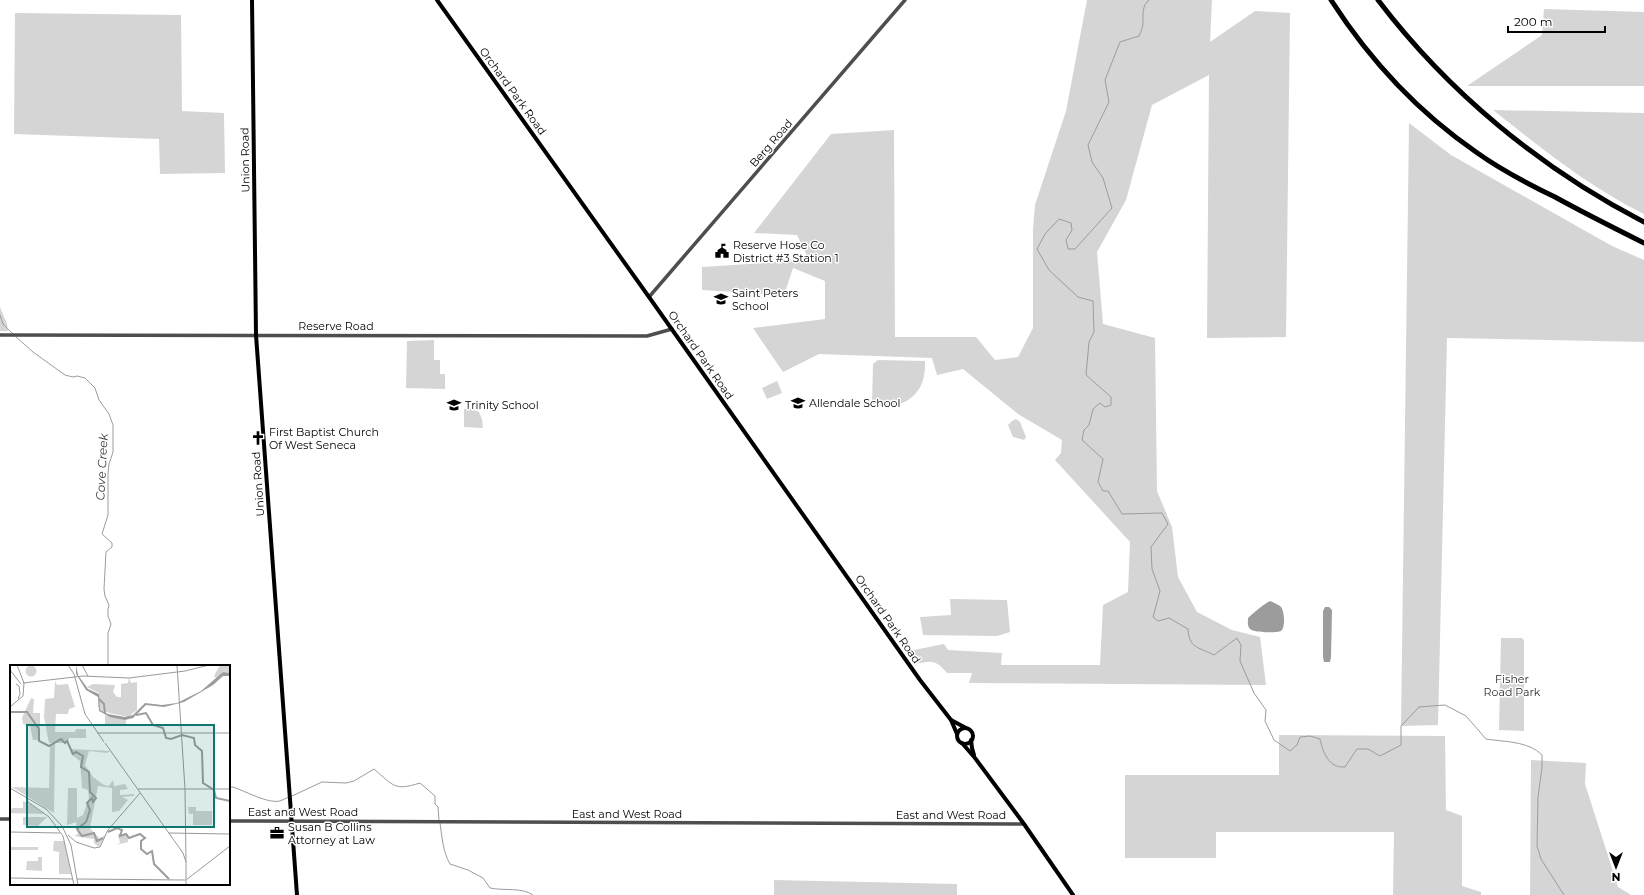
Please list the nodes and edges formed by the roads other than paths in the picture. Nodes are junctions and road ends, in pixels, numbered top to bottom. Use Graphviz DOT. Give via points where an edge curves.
graph roads {
  1 [pos="252,0"];
  2 [pos="437,0"];
  3 [pos="906,0"];
  4 [pos="1330,0"];
  5 [pos="1378,0"];
  6 [pos="1644,222"];
  7 [pos="1644,243"];
  8 [pos="649,297"];
  9 [pos="672,329"];
  10 [pos="0,335"];
  11 [pos="256,335"];
  12 [pos="951,720"];
  13 [pos="966,728"];
  14 [pos="957,734"];
  15 [pos="971,740"];
  16 [pos="962,743"];
  17 [pos="976,758"];
  18 [pos="230,821"];
  19 [pos="292,821"];
  20 [pos="1024,824"];
  21 [pos="298,895"];
  22 [pos="1073,895"];
  1 -- 11 [label="main road, Union Road"];
  2 -- 8 [label="main road, Orchard Park Road"];
  3 -- 8 [label="street, Berg Road"];
  4 -- 7 [label="highway" via="1380,66 1404,92 1453,135 1522,181"];
  5 -- 6 [label="highway" via="1396,24 1437,68 1505,130 1553,167"];
  8 -- 9 [label="main road, Orchard Park Road"];
  9 -- 11 [label="street, Reserve Road" via="647,336"];
  9 -- 12 [label="main road, Orchard Park Road" via="920,680"];
  10 -- 11 [label="street, Reserve Road"];
  11 -- 19 [label="main road, Union Road"];
  12 -- 13 [label="main road, Orchard Park Road"];
  12 -- 14 [label="main road, Orchard Park Road"];
  13 -- 14 [label="main road" via="959,730"];
  13 -- 15 [label="main road" via="972,733"];
  14 -- 16 [label="main road"];
  15 -- 16 [label="main road" via="966,744"];
  15 -- 17 [label="main road"];
  16 -- 17 [label="main road"];
  17 -- 20 [label="main road"];
  18 -- 19 [label="street, East and West Road"];
  19 -- 20 [label="street, East and West Road"];
  19 -- 21 [label="main road, Union Road"];
  20 -- 22 [label="main road"];
}
